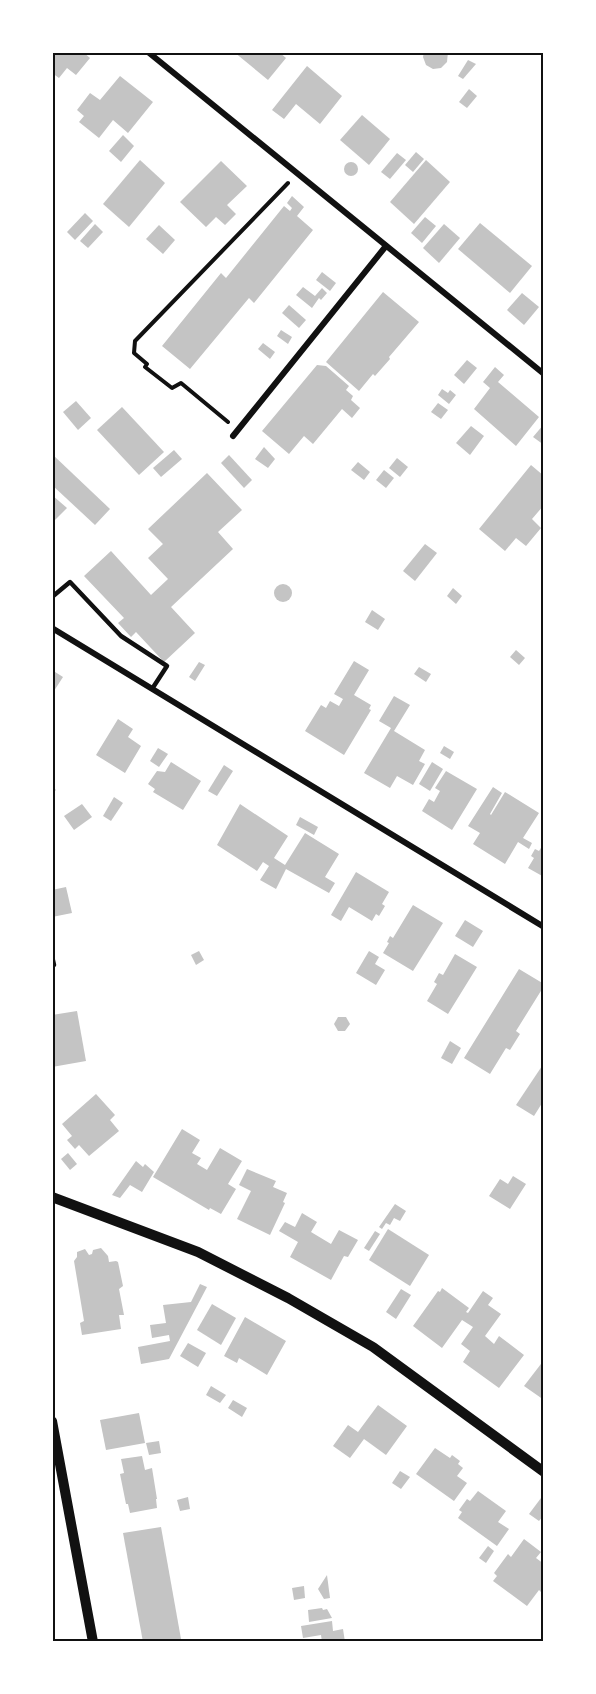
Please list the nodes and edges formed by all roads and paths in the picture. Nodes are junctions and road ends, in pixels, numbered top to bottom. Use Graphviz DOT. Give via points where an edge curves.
graph roads {
  1 [pos="148,52"];
  2 [pos="297,173"];
  3 [pos="386,246"];
  4 [pos="543,374"];
  5 [pos="235,433"];
  6 [pos="52,597"];
  7 [pos="52,628"];
  8 [pos="152,689"];
  9 [pos="543,927"];
  10 [pos="52,956"];
  11 [pos="52,967"];
  12 [pos="52,1197"];
  13 [pos="52,1421"];
  14 [pos="543,1472"];
  15 [pos="93,1641"];
  1 -- 2 [label="street"];
  2 -- 3 [label="street"];
  2 -- 5 [label="path" via="135,341 134,353 147,364 145,367 172,388 181,383"];
  3 -- 4 [label="street"];
  3 -- 5 [label="street"];
  6 -- 8 [label="lane" via="70,582 122,636 167,666"];
  7 -- 8 [label="street"];
  8 -- 9 [label="street"];
  10 -- 11 [label="lane"];
  12 -- 14 [label="street" via="198,1252 288,1298 373,1347"];
  13 -- 15 [label="street"];
}
